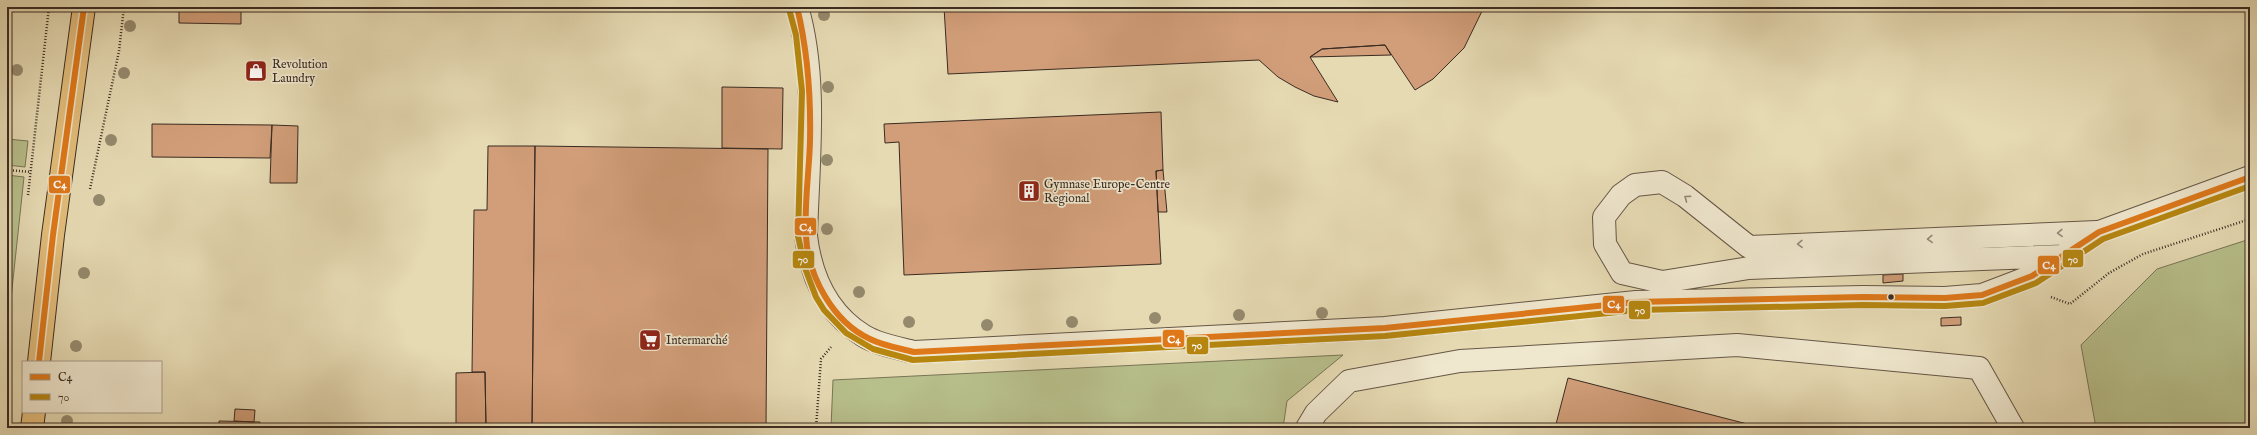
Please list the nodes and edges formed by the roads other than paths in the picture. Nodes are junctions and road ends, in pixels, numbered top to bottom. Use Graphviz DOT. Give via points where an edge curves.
graph roads {
  1 [pos="84,7"];
  2 [pos="796,7"];
  3 [pos="2250,177"];
  4 [pos="2099,232"];
  5 [pos="2062,256"];
  6 [pos="39,361"];
  7 [pos="34,413"];
  8 [pos="32,428"];
  9 [pos="1307,428"];
  10 [pos="2013,428"];
  1 -- 6 [label="main road"];
  2 -- 5 [label="street" via="804,30 810,73 806,236 809,259 816,280 849,324 865,337 914,352 1385,328 1636,302 1863,297 1945,298 1982,295 2032,276"];
  3 -- 4 [label="street"];
  4 -- 5 [label="street"];
  4 -- 5 [label="street, one-way" via="1749,247 1685,196 1662,182 1635,185 1621,195 1604,217 1605,244 1622,273 1662,282 1749,268"];
  7 -- 8 [label="main road"];
  9 -- 10 [label="street" via="1316,412 1349,381 1460,361 1737,345 1979,368"];
}
